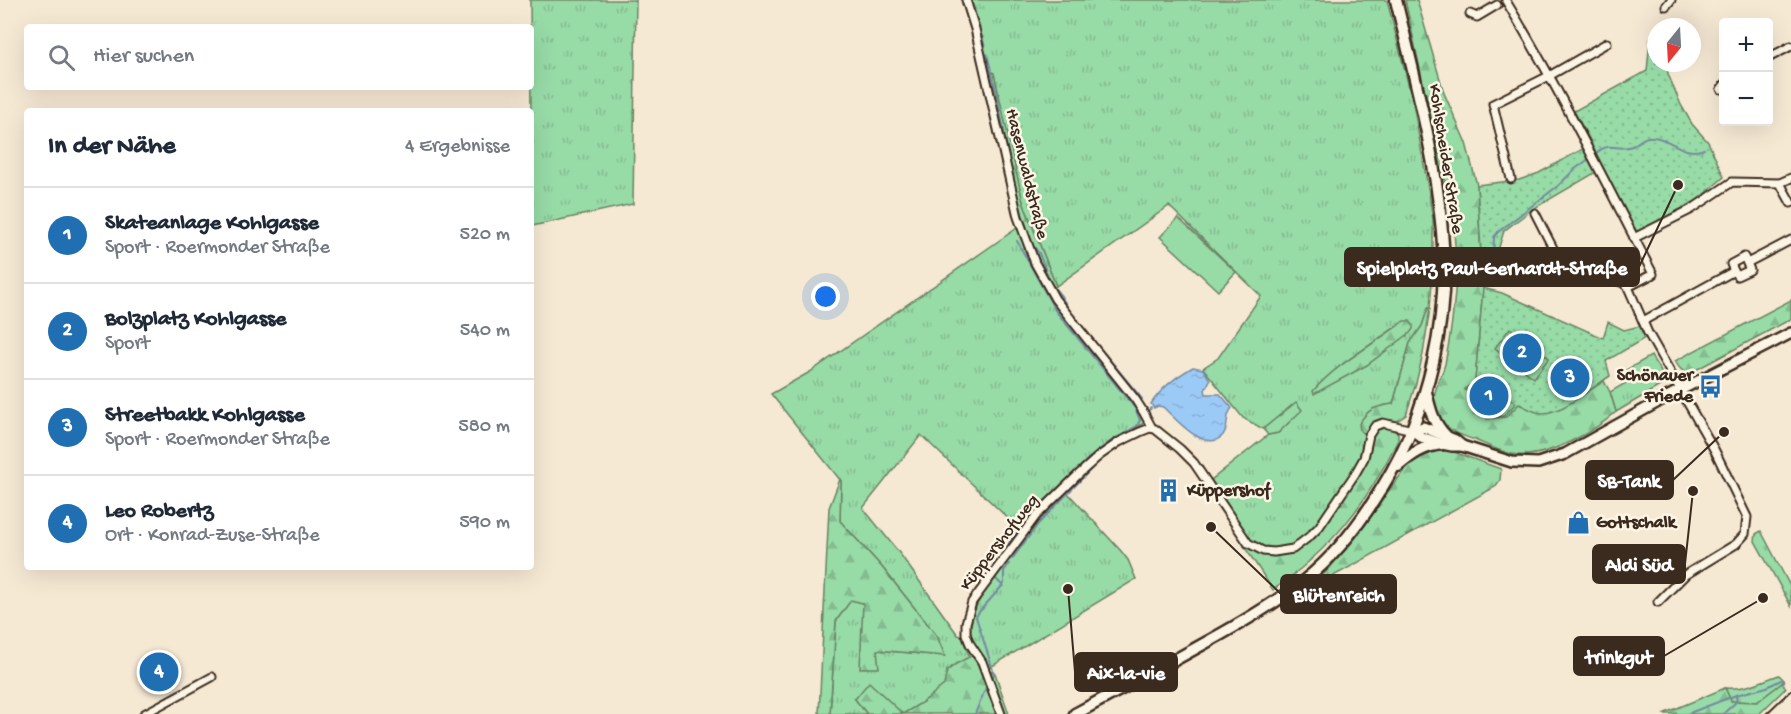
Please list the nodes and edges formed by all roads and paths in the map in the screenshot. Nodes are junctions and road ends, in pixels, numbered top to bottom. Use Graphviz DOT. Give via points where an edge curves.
graph roads {
  1 [pos="966,0"];
  2 [pos="1396,0"];
  3 [pos="1506,1"];
  4 [pos="1497,5"];
  5 [pos="1470,14"];
  6 [pos="1607,43"];
  7 [pos="1791,46"];
  8 [pos="1773,55"];
  9 [pos="1549,76"];
  10 [pos="1791,178"];
  11 [pos="1511,179"];
  12 [pos="1780,183"];
  13 [pos="1791,202"];
  14 [pos="1535,213"];
  15 [pos="1634,238"];
  16 [pos="1791,240"];
  17 [pos="1628,288"];
  18 [pos="1643,321"];
  19 [pos="1791,333"];
  20 [pos="1679,391"];
  21 [pos="1426,392"];
  22 [pos="1152,428"];
  23 [pos="1413,430"];
  24 [pos="1444,440"];
  25 [pos="1394,470"];
  26 [pos="1658,602"];
  27 [pos="212,677"];
  28 [pos="144,714"];
  29 [pos="1001,714"];
  30 [pos="1075,714"];
  1 -- 22 [label="street, Hasenwaldstraße" via="1018,217 1035,263 1055,299 1135,399"];
  2 -- 21 [label="main road, Kohlscheider Straße" via="1425,119 1442,233 1441,307"];
  3 -- 9 [label="street"];
  4 -- 5 [label="street" via="1477,17"];
  6 -- 9 [label="street"];
  7 -- 8 [label="street"];
  9 -- 11 [label="street" via="1493,104"];
  9 -- 15 [label="street"];
  10 -- 12 [label="street"];
  12 -- 13 [label="street"];
  12 -- 15 [label="street" via="1732,182 1692,209"];
  14 -- 17 [label="street" via="1556,254"];
  15 -- 17 [label="street" via="1653,274"];
  16 -- 18 [label="street" via="1747,263 1750,270 1737,276 1734,271"];
  17 -- 18 [label="street"];
  18 -- 20 [label="street"];
  19 -- 20 [label="main road"];
  20 -- 24 [label="main road" via="1565,454 1538,463 1512,462 1452,446"];
  20 -- 26 [label="street" via="1715,452 1744,510 1747,526 1736,544 1685,575"];
  21 -- 23 [label="main road, Kohlscheider Straße"];
  21 -- 24 [label="main road"];
  22 -- 23 [label="street" via="1194,463 1248,543 1263,551 1285,552 1310,536 1343,494 1364,458 1375,426 1383,423"];
  22 -- 29 [label="street, Küppershofweg" via="1119,442 1079,474 1036,516 972,602 966,634 982,662"];
  23 -- 24 [label="main road" via="1421,437"];
  23 -- 25 [label="main road, Kohlscheider Straße"];
  24 -- 25 [label="main road" via="1415,452"];
  25 -- 30 [label="main road" via="1349,535 1305,580 1249,619"];
  27 -- 28 [label="street"];
}
